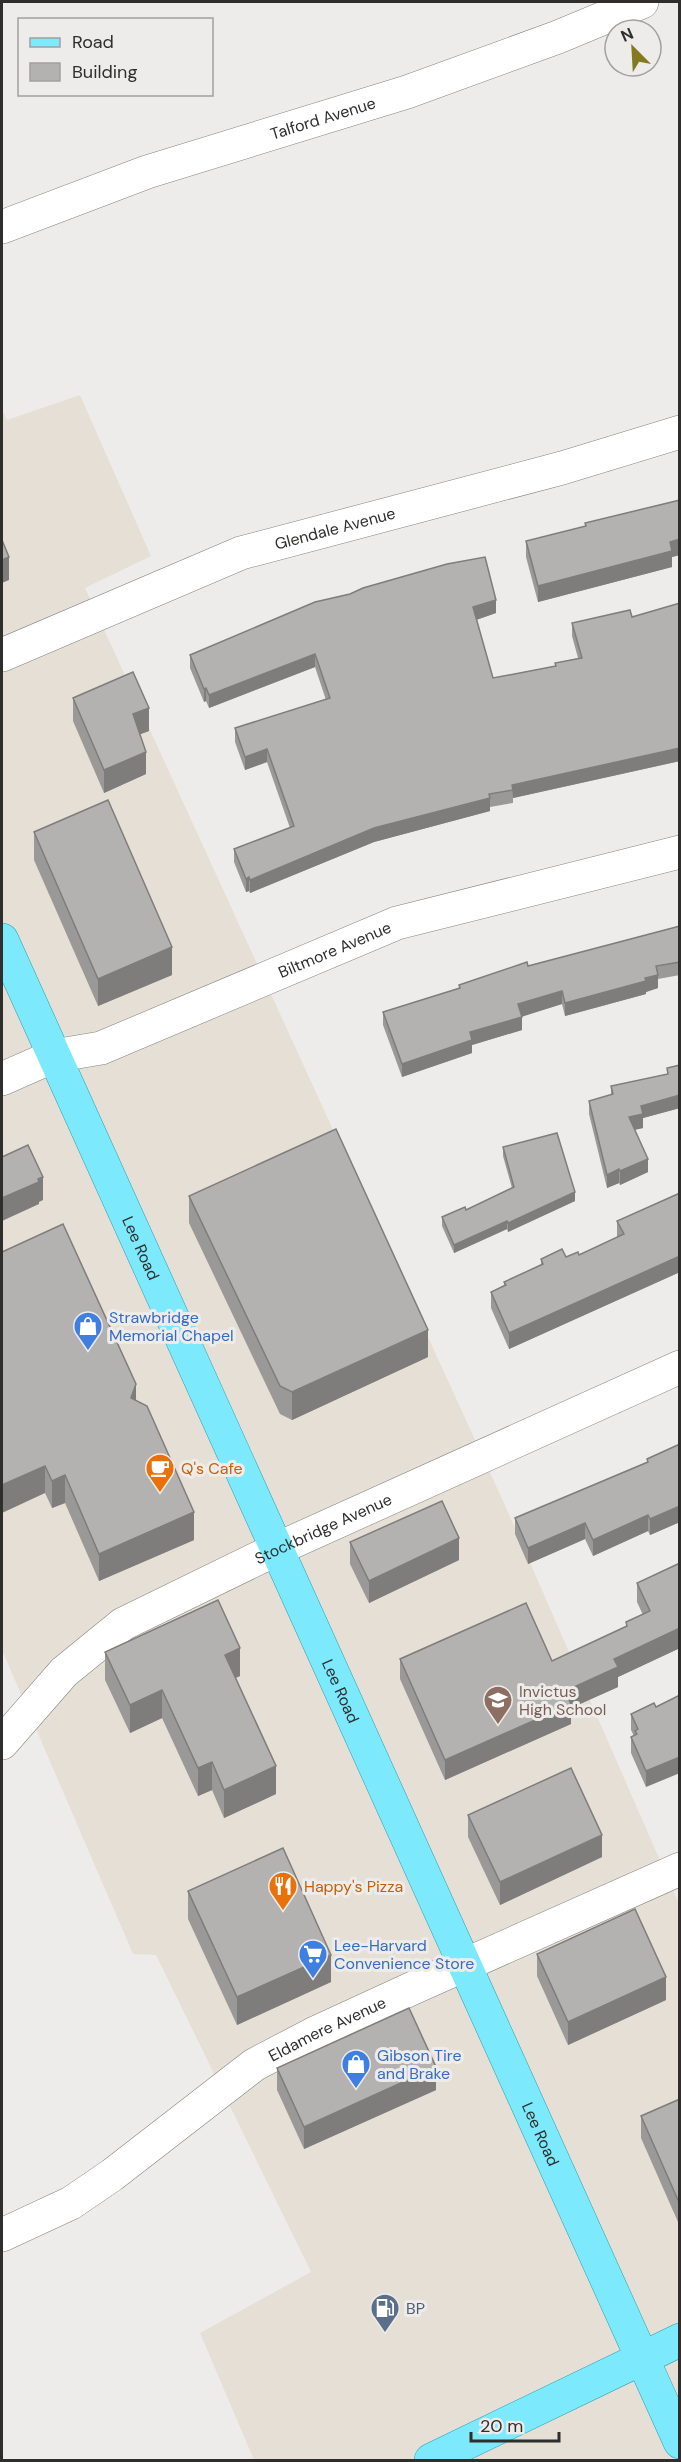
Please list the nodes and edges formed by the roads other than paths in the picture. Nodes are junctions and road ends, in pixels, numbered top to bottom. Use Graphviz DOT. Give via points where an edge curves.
graph roads {
  1 [pos="642,2"];
  2 [pos="2,227"];
  3 [pos="680,432"];
  4 [pos="2,655"];
  5 [pos="680,852"];
  6 [pos="2,940"];
  7 [pos="54,1056"];
  8 [pos="2,1079"];
  9 [pos="680,1367"];
  10 [pos="277,1549"];
  11 [pos="2,1743"];
  12 [pos="680,1869"];
  13 [pos="464,1965"];
  14 [pos="2,2235"];
  15 [pos="680,2340"];
  16 [pos="641,2360"];
  17 [pos="680,2442"];
  18 [pos="430,2460"];
  1 -- 2 [label="street, Talford Avenue" via="406,92 147,172"];
  3 -- 4 [label="street, Glendale Avenue" via="562,468 241,553"];
  5 -- 7 [label="street, Biltmore Avenue" via="397,923 100,1048"];
  6 -- 7 [label="main road, Lee Road"];
  7 -- 8 [label="street, Biltmore Avenue"];
  7 -- 10 [label="main road, Lee Road"];
  9 -- 10 [label="street, Stockbridge Avenue"];
  10 -- 11 [label="street, Stockbridge Avenue" via="123,1624 64,1672"];
  10 -- 13 [label="main road, Lee Road"];
  12 -- 13 [label="street, Eldamere Avenue"];
  13 -- 14 [label="street, Eldamere Avenue" via="255,2065 71,2203"];
  13 -- 16 [label="main road, Lee Road"];
  15 -- 16 [label="main road"];
  16 -- 17 [label="main road, Lee Road"];
  16 -- 18 [label="main road"];
}
